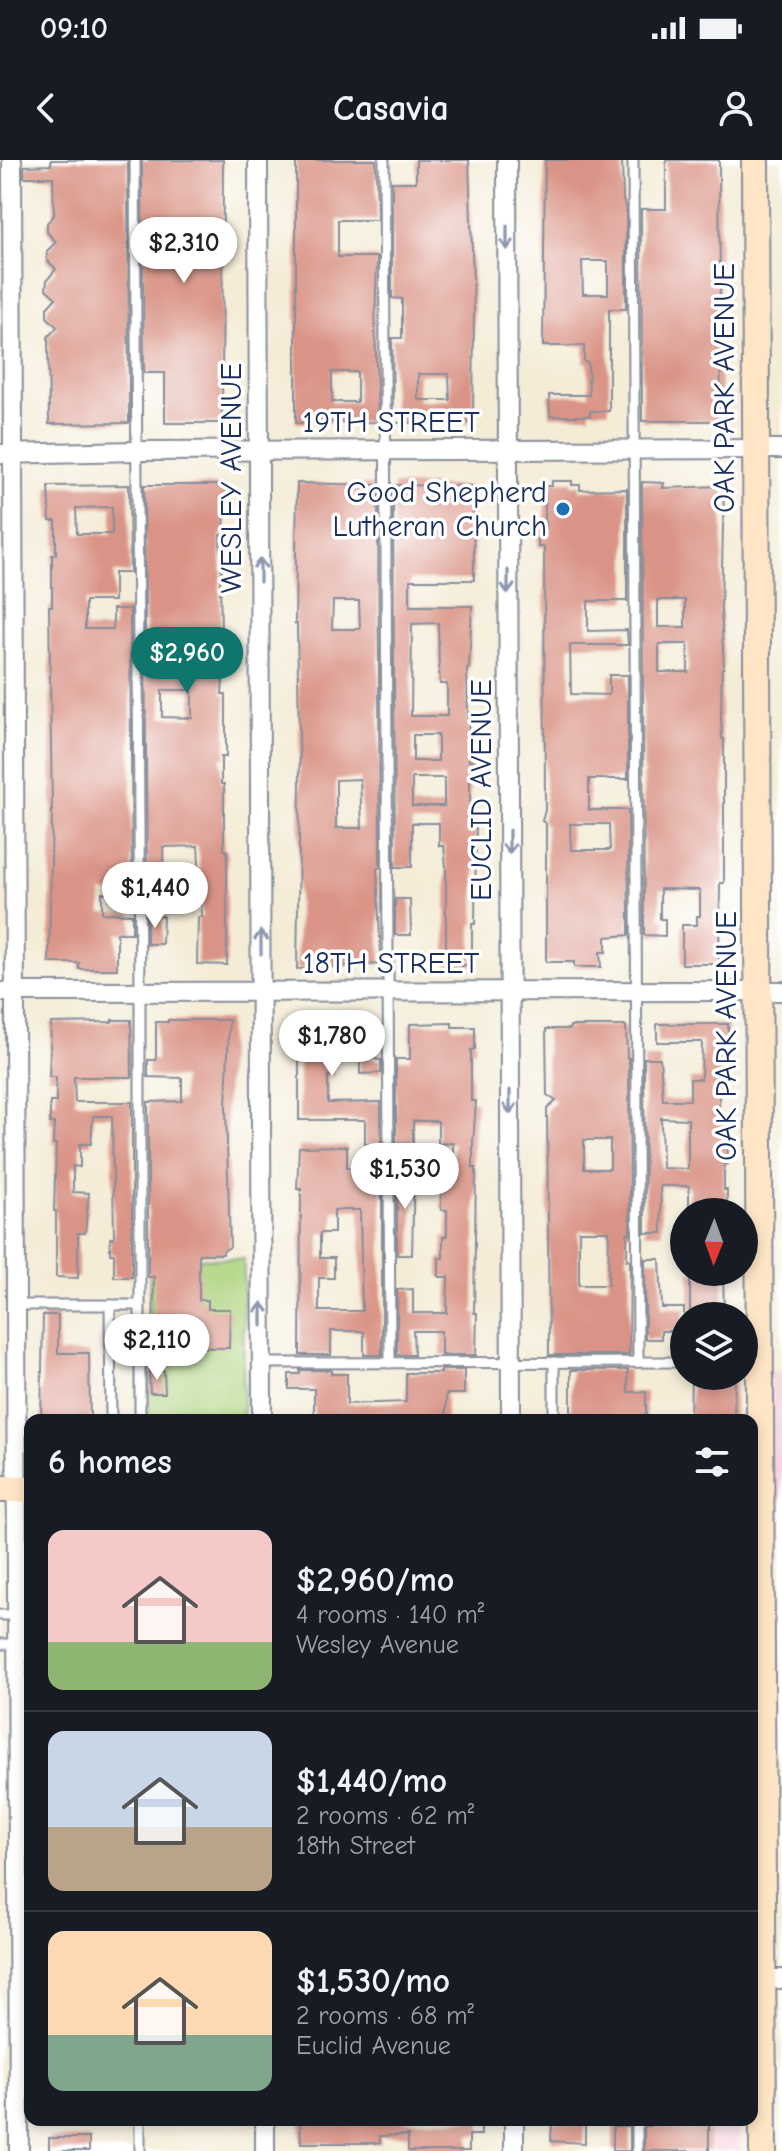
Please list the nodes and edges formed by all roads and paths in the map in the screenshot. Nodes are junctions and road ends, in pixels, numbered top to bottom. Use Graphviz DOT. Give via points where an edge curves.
graph roads {
  1 [pos="12,160"];
  2 [pos="135,160"];
  3 [pos="258,160"];
  4 [pos="384,160"];
  5 [pos="507,160"];
  6 [pos="633,160"];
  7 [pos="755,160"];
  8 [pos="635,449"];
  9 [pos="769,449"];
  10 [pos="384,450"];
  11 [pos="508,450"];
  12 [pos="137,451"];
  13 [pos="259,451"];
  14 [pos="6,454"];
  15 [pos="770,990"];
  16 [pos="387,991"];
  17 [pos="509,991"];
  18 [pos="637,991"];
  19 [pos="8,992"];
  20 [pos="140,992"];
  21 [pos="261,992"];
  22 [pos="755,1302"];
  23 [pos="16,1305"];
  24 [pos="110,1305"];
  25 [pos="140,1305"];
  26 [pos="511,1362"];
  27 [pos="554,1362"];
  28 [pos="638,1362"];
  29 [pos="670,1362"];
  30 [pos="262,1363"];
  31 [pos="390,1363"];
  32 [pos="755,1390"];
  33 [pos="111,1414"];
  34 [pos="140,1414"];
  35 [pos="262,1414"];
  36 [pos="511,1414"];
  37 [pos="554,1414"];
  38 [pos="757,1414"];
  39 [pos="758,1420"];
  40 [pos="765,1487"];
  41 [pos="16,1489"];
  42 [pos="16,1615"];
  43 [pos="9,1644"];
  44 [pos="766,1979"];
  45 [pos="16,1981"];
  46 [pos="140,2126"];
  47 [pos="265,2126"];
  48 [pos="514,2126"];
  49 [pos="637,2126"];
  50 [pos="19,2151"];
  51 [pos="140,2151"];
  52 [pos="265,2151"];
  53 [pos="514,2151"];
  54 [pos="637,2151"];
  55 [pos="763,2151"];
  1 -- 14 [label="street"];
  2 -- 12 [label="lane"];
  3 -- 13 [label="street, WESLEY AVENUE"];
  4 -- 10 [label="lane"];
  5 -- 11 [label="street, EUCLID AVENUE, one-way"];
  6 -- 8 [label="lane"];
  7 -- 9 [label="street, OAK PARK AVENUE"];
  8 -- 9 [label="street, 19TH STREET"];
  8 -- 11 [label="street, 19TH STREET"];
  8 -- 18 [label="lane"];
  9 -- 15 [label="street, OAK PARK AVENUE"];
  10 -- 11 [label="street, 19TH STREET"];
  10 -- 13 [label="street, 19TH STREET"];
  10 -- 16 [label="lane"];
  11 -- 17 [label="street, EUCLID AVENUE, one-way"];
  12 -- 13 [label="street, 19TH STREET"];
  12 -- 14 [label="street, 19TH STREET"];
  12 -- 20 [label="lane"];
  21 -- 13 [label="street, WESLEY AVENUE, one-way"];
  14 -- 19 [label="street"];
  15 -- 18 [label="street, 18TH STREET"];
  15 -- 22 [label="street, OAK PARK AVENUE"];
  16 -- 17 [label="street, 18TH STREET"];
  16 -- 21 [label="street, 18TH STREET"];
  16 -- 31 [label="lane"];
  17 -- 18 [label="street, 18TH STREET"];
  17 -- 26 [label="street, EUCLID AVENUE, one-way"];
  18 -- 28 [label="lane"];
  19 -- 20 [label="street, 18TH STREET"];
  19 -- 23 [label="street"];
  20 -- 21 [label="street, 18TH STREET"];
  20 -- 25 [label="lane"];
  30 -- 21 [label="street, WESLEY AVENUE, one-way"];
  23 -- 24 [label="lane"];
  23 -- 41 [label="street"];
  24 -- 25 [label="lane"];
  24 -- 33 [label="lane"];
  25 -- 34 [label="lane"];
  26 -- 27 [label="lane"];
  26 -- 31 [label="lane"];
  26 -- 36 [label="street, EUCLID AVENUE"];
  27 -- 28 [label="lane"];
  27 -- 37 [label="lane"];
  28 -- 29 [label="lane"];
  30 -- 31 [label="lane"];
  30 -- 35 [label="street, WESLEY AVENUE"];
  32 -- 38 [label="street, OAK PARK AVENUE"];
  39 -- 40 [label="street, OAK PARK AVENUE"];
  40 -- 44 [label="street, OAK PARK AVENUE"];
  41 -- 42 [label="street"];
  42 -- 43 [label="street"];
  43 -- 45 [label="street"];
  44 -- 55 [label="street, OAK PARK AVENUE"];
  45 -- 50 [label="street"];
  46 -- 51 [label="lane"];
  47 -- 52 [label="street"];
  48 -- 53 [label="street"];
  49 -- 54 [label="lane"];
}
